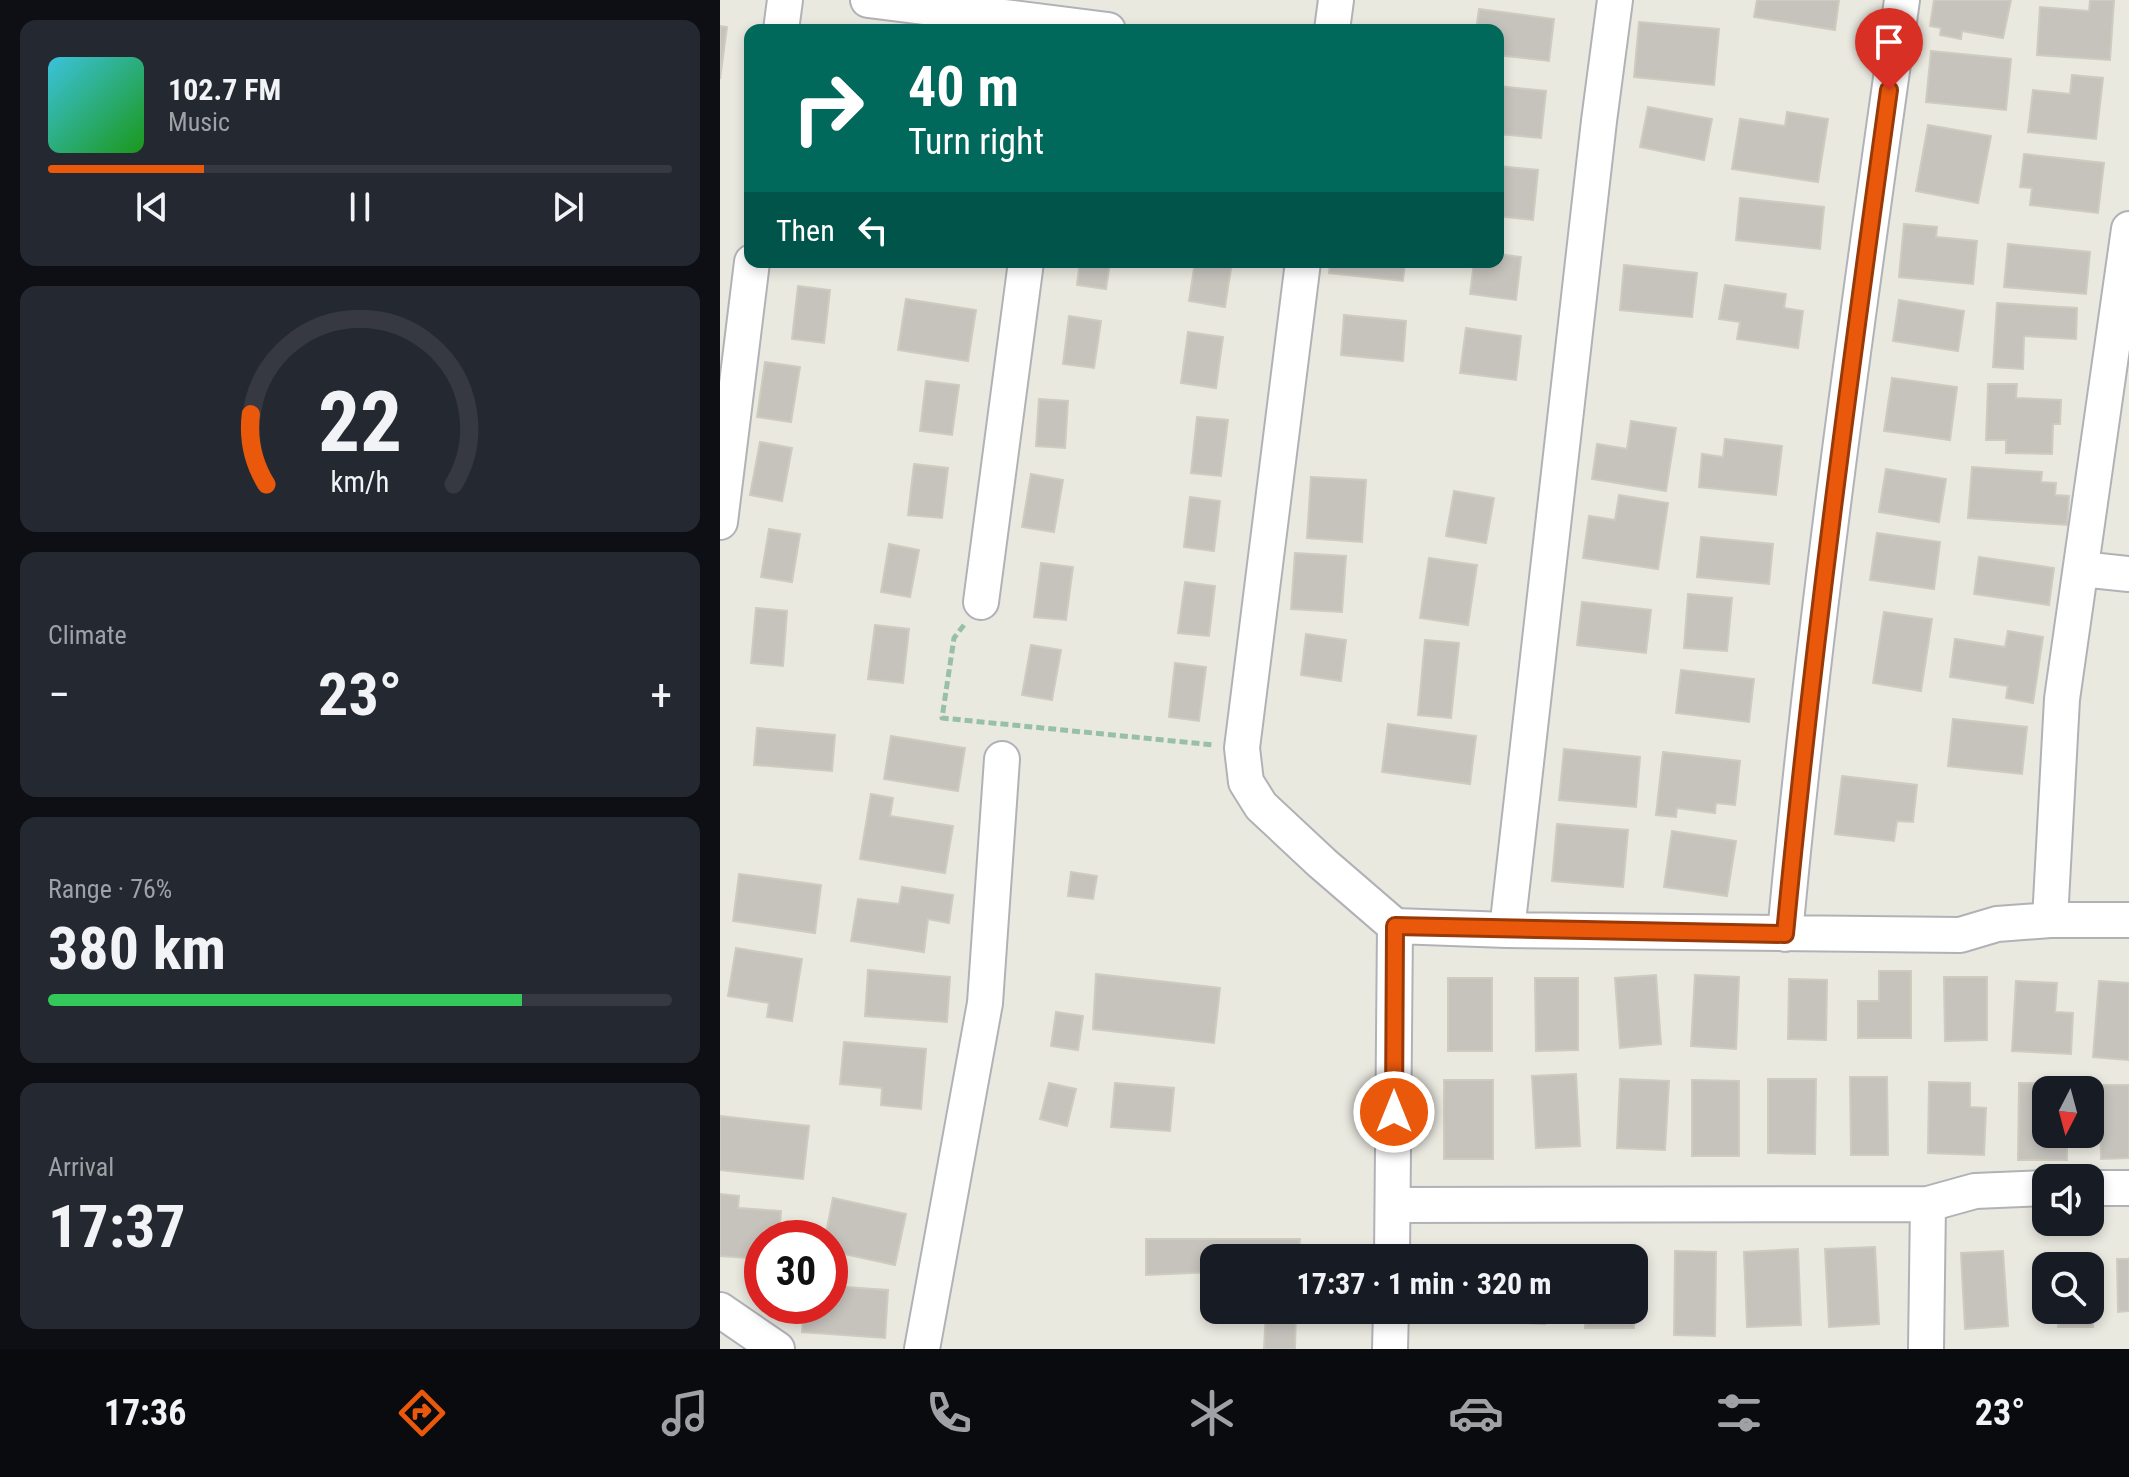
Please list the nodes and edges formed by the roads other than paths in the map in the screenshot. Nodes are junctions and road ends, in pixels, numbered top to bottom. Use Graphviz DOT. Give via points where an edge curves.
graph roads {
  1 [pos="785,0"];
  2 [pos="868,0"];
  3 [pos="1336,0"];
  4 [pos="1615,0"];
  5 [pos="1902,0"];
  6 [pos="1058,18"];
  7 [pos="782,24"];
  8 [pos="1083,24"];
  9 [pos="1333,24"];
  10 [pos="2129,229"];
  11 [pos="751,268"];
  12 [pos="1025,268"];
  13 [pos="1302,268"];
  14 [pos="720,522"];
  15 [pos="2081,569"];
  16 [pos="2129,574"];
  17 [pos="981,602"];
  18 [pos="1002,759"];
  19 [pos="2050,920"];
  20 [pos="2129,920"];
  21 [pos="1395,926"];
  22 [pos="1507,930"];
  23 [pos="1785,934"];
  24 [pos="2104,1188"];
  25 [pos="2129,1188"];
  26 [pos="2032,1189"];
  27 [pos="1928,1204"];
  28 [pos="1393,1205"];
  29 [pos="1392,1244"];
  30 [pos="720,1310"];
  31 [pos="1391,1324"];
  32 [pos="777,1349"];
  33 [pos="922,1349"];
  34 [pos="1390,1349"];
  35 [pos="1926,1349"];
  1 -- 7 [label="street"];
  2 -- 6 [label="street"];
  3 -- 9 [label="street"];
  4 -- 22 [label="street"];
  5 -- 23 [label="street" via="1836,479"];
  6 -- 8 [label="street"];
  10 -- 15 [label="street"];
  11 -- 14 [label="street"];
  12 -- 17 [label="street"];
  13 -- 21 [label="street" via="1242,748 1246,782 1261,806"];
  15 -- 16 [label="street"];
  15 -- 19 [label="street" via="2062,699"];
  18 -- 33 [label="street" via="985,1003"];
  19 -- 20 [label="street"];
  19 -- 23 [label="street" via="1997,924 1960,935"];
  21 -- 22 [label="street"];
  21 -- 28 [label="street"];
  22 -- 23 [label="street"];
  24 -- 25 [label="street"];
  26 -- 27 [label="street" via="1975,1191"];
  27 -- 28 [label="street"];
  27 -- 35 [label="street"];
  28 -- 29 [label="street"];
  30 -- 32 [label="street"];
  31 -- 34 [label="street"];
}
